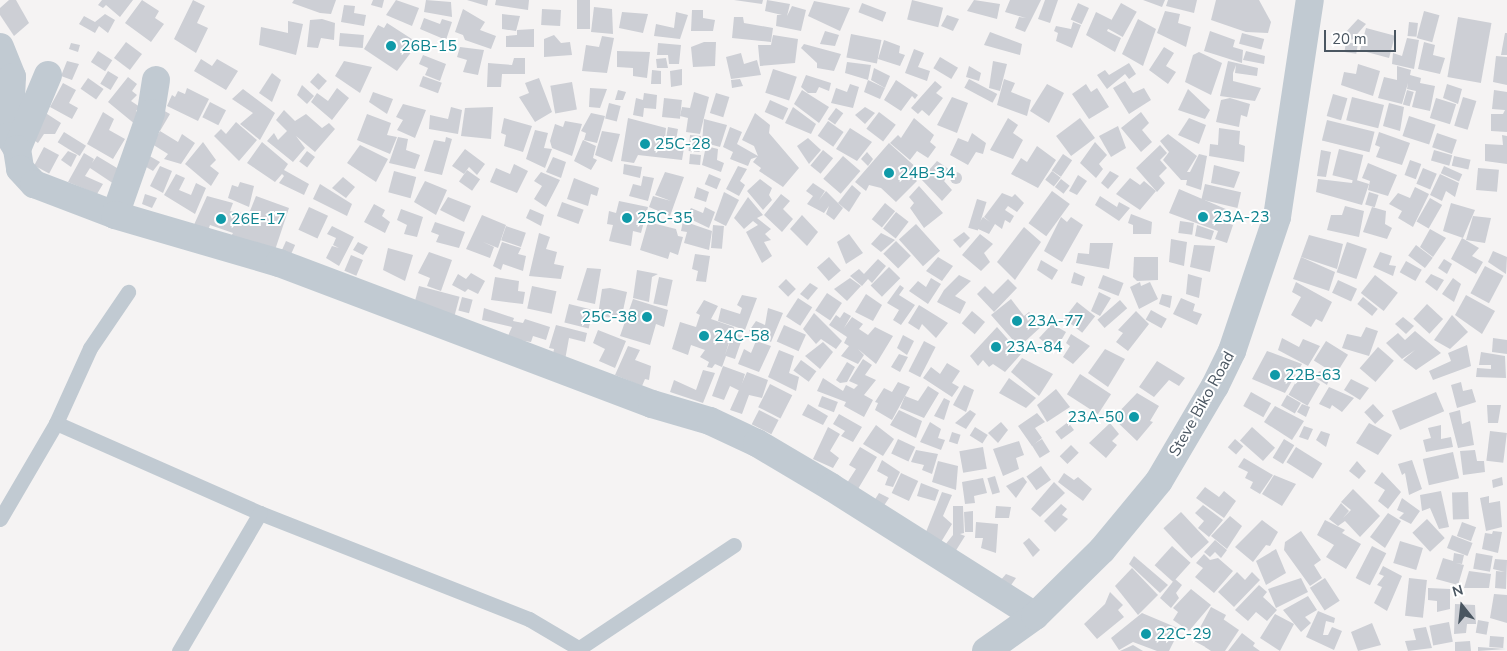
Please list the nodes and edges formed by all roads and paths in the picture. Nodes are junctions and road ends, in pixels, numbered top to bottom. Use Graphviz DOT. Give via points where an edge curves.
graph roads {
  1 [pos="1310,0"];
  2 [pos="0,47"];
  3 [pos="48,75"];
  4 [pos="156,80"];
  5 [pos="17,149"];
  6 [pos="115,215"];
  7 [pos="128,292"];
  8 [pos="56,423"];
  9 [pos="260,513"];
  10 [pos="0,518"];
  11 [pos="734,545"];
  12 [pos="1035,616"];
  13 [pos="577,650"];
  14 [pos="179,651"];
  15 [pos="986,651"];
  1 -- 12 [label="street, Steve Biko Road" via="1277,217 1232,351 1204,404 1140,506 1080,574"];
  2 -- 5 [label="street" via="12,77 9,136"];
  3 -- 5 [label="street"];
  4 -- 6 [label="street" via="150,113"];
  5 -- 6 [label="street" via="17,163 28,179"];
  6 -- 12 [label="street" via="279,263 652,404 710,421 757,443 831,487"];
  7 -- 8 [label="lane" via="90,348"];
  8 -- 9 [label="lane"];
  8 -- 10 [label="lane"];
  9 -- 13 [label="lane" via="529,619"];
  9 -- 14 [label="lane"];
  11 -- 13 [label="lane"];
  12 -- 15 [label="street, Steve Biko Road"];
}
